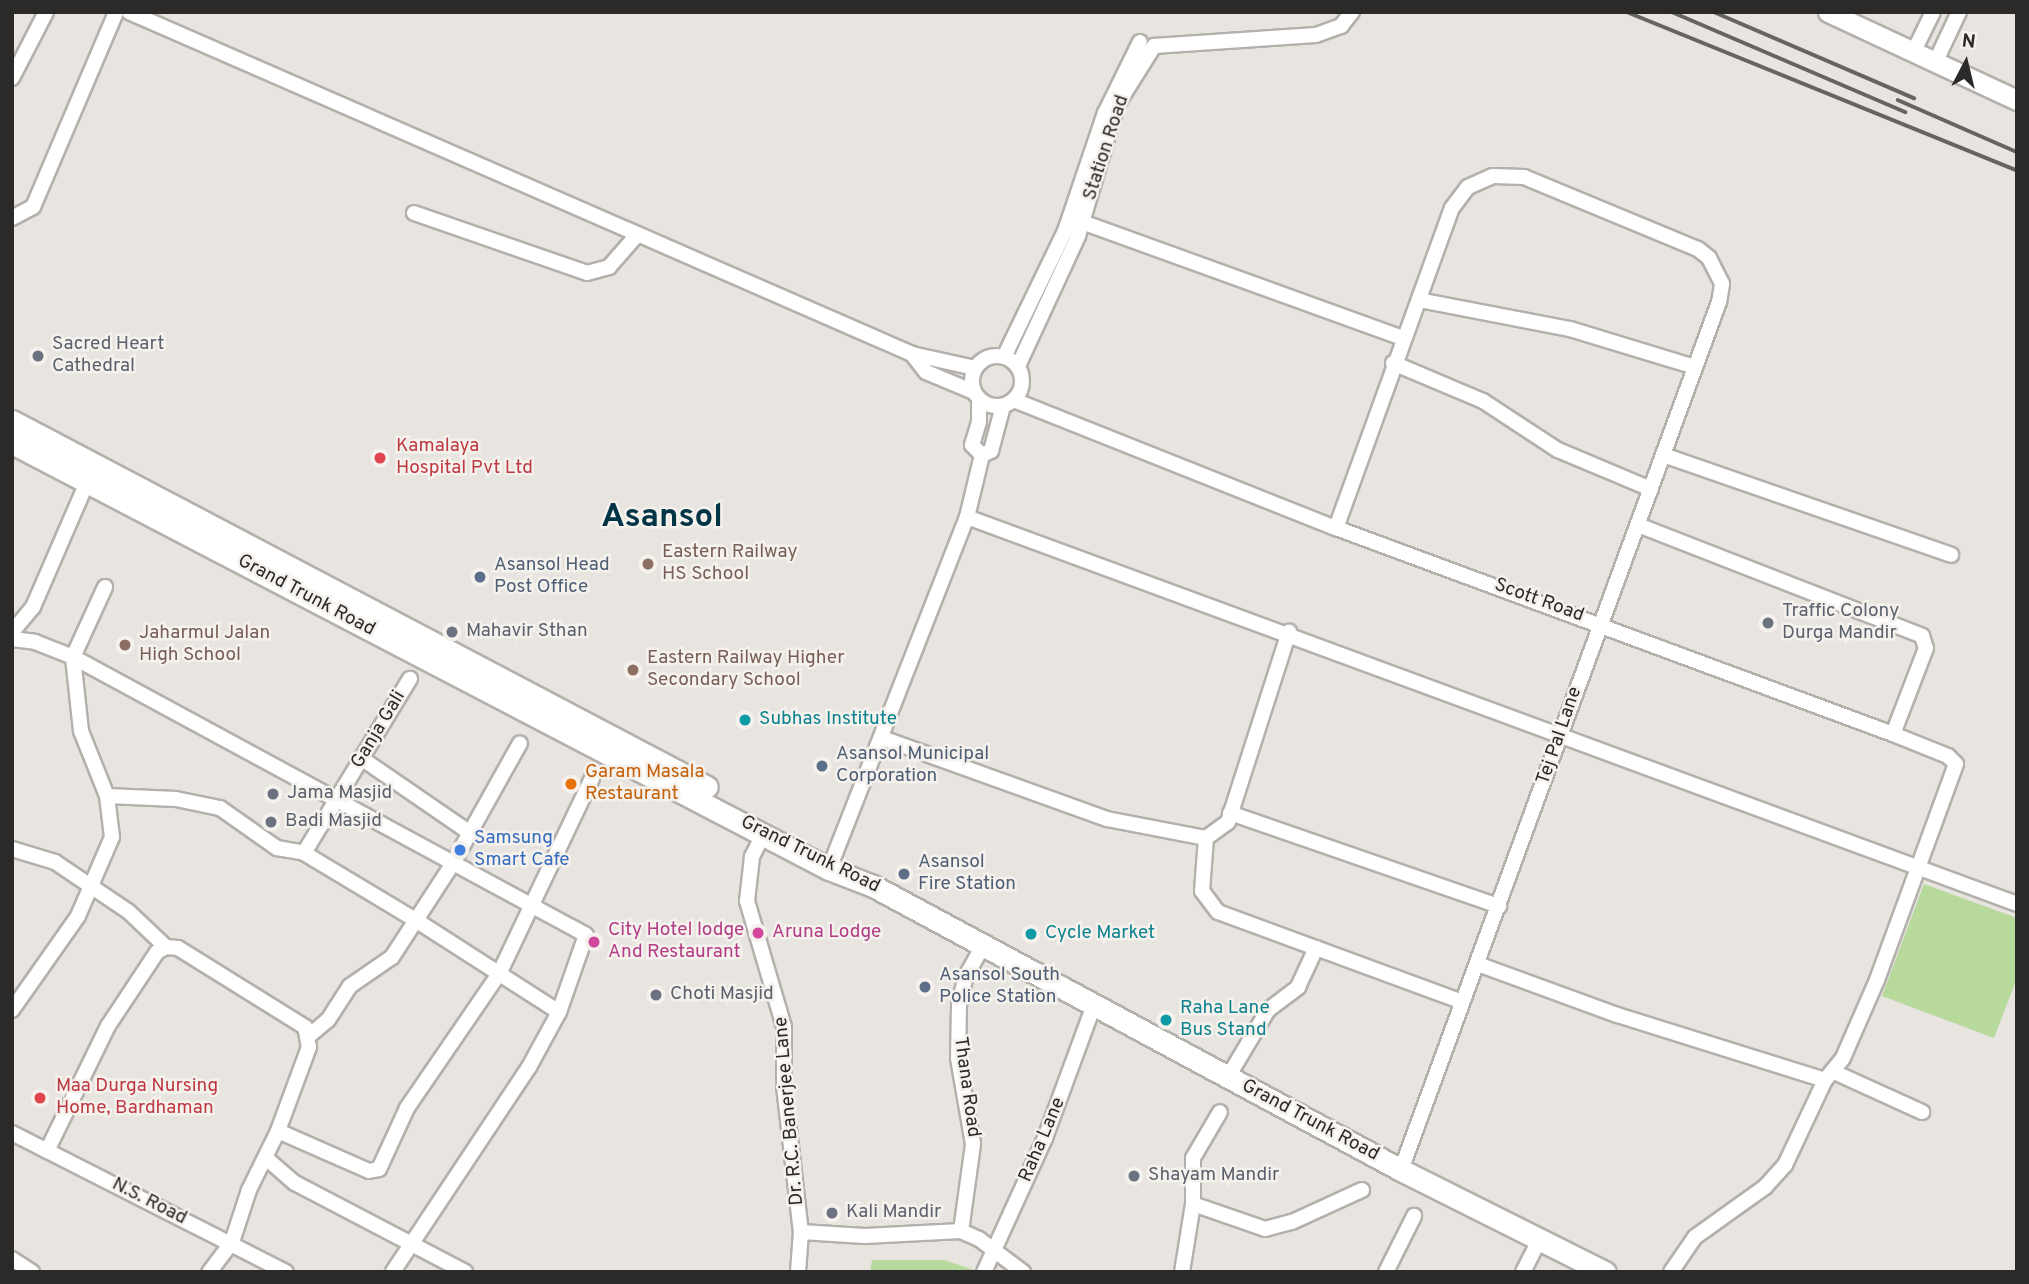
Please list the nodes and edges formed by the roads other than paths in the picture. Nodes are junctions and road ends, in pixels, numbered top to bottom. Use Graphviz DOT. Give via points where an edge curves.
graph roads {
  1 [pos="46,12"];
  2 [pos="116,12"];
  3 [pos="129,12"];
  4 [pos="1352,12"];
  5 [pos="1933,12"];
  6 [pos="1958,12"];
  7 [pos="1840,14"];
  8 [pos="1147,44"];
  9 [pos="1913,53"];
  10 [pos="1935,63"];
  11 [pos="12,78"];
  12 [pos="2017,100"];
  13 [pos="414,213"];
  14 [pos="12,218"];
  15 [pos="1082,222"];
  16 [pos="636,236"];
  17 [pos="1419,300"];
  18 [pos="1403,338"];
  19 [pos="912,355"];
  20 [pos="1004,356"];
  21 [pos="1392,363"];
  22 [pos="1018,366"];
  23 [pos="1695,367"];
  24 [pos="975,368"];
  25 [pos="977,396"];
  26 [pos="1009,403"];
  27 [pos="12,421"];
  28 [pos="12,443"];
  29 [pos="982,455"];
  30 [pos="1663,455"];
  31 [pos="87,482"];
  32 [pos="1651,489"];
  33 [pos="967,517"];
  34 [pos="1638,525"];
  35 [pos="1336,528"];
  36 [pos="1951,555"];
  37 [pos="105,587"];
  38 [pos="1599,623"];
  39 [pos="12,632"];
  40 [pos="1289,632"];
  41 [pos="12,639"];
  42 [pos="73,657"];
  43 [pos="410,678"];
  44 [pos="1560,734"];
  45 [pos="1893,734"];
  46 [pos="882,738"];
  47 [pos="520,743"];
  48 [pos="362,758"];
  49 [pos="593,778"];
  50 [pos="107,796"];
  51 [pos="336,799"];
  52 [pos="1230,813"];
  53 [pos="470,833"];
  54 [pos="764,833"];
  55 [pos="1206,838"];
  56 [pos="12,849"];
  57 [pos="304,853"];
  58 [pos="453,863"];
  59 [pos="833,863"];
  60 [pos="1920,870"];
  61 [pos="91,889"];
  62 [pos="2017,904"];
  63 [pos="531,905"];
  64 [pos="1499,906"];
  65 [pos="414,919"];
  66 [pos="166,947"];
  67 [pos="982,947"];
  68 [pos="1316,948"];
  69 [pos="1478,964"];
  70 [pos="500,972"];
  71 [pos="1462,1002"];
  72 [pos="1094,1004"];
  73 [pos="12,1010"];
  74 [pos="559,1012"];
  75 [pos="310,1035"];
  76 [pos="1829,1076"];
  77 [pos="1228,1077"];
  78 [pos="1220,1112"];
  79 [pos="1922,1112"];
  80 [pos="278,1131"];
  81 [pos="12,1133"];
  82 [pos="47,1150"];
  83 [pos="266,1158"];
  84 [pos="1401,1170"];
  85 [pos="1362,1190"];
  86 [pos="1194,1204"];
  87 [pos="1414,1216"];
  88 [pos="961,1231"];
  89 [pos="801,1232"];
  90 [pos="1540,1239"];
  91 [pos="232,1242"];
  92 [pos="413,1246"];
  93 [pos="993,1249"];
  94 [pos="12,1259"];
  95 [pos="32,1272"];
  96 [pos="209,1272"];
  97 [pos="286,1272"];
  98 [pos="393,1272"];
  99 [pos="465,1272"];
  100 [pos="799,1272"];
  101 [pos="984,1272"];
  102 [pos="1024,1272"];
  103 [pos="1182,1272"];
  104 [pos="1386,1272"];
  105 [pos="1523,1272"];
  106 [pos="1605,1272"];
  107 [pos="1671,1272"];
  1 -- 11 [label="street"];
  2 -- 14 [label="street" via="33,207"];
  3 -- 16 [label="street"];
  4 -- 8 [label="street" via="1341,26 1316,35"];
  5 -- 9 [label="street"];
  6 -- 10 [label="street"];
  7 -- 9 [label="street"];
  8 -- 15 [label="street, Station Road" via="1117,105"];
  8 -- 20 [label="street, Station Road" via="1105,113 1066,231"];
  9 -- 10 [label="street"];
  10 -- 12 [label="street"];
  13 -- 16 [label="street" via="587,273 608,267"];
  15 -- 18 [label="street"];
  15 -- 22 [label="street, Station Road"];
  16 -- 19 [label="street"];
  17 -- 18 [label="street"];
  17 -- 23 [label="street" via="1570,329"];
  17 -- 23 [label="street, Tej Pal Lane" via="1459,196 1480,180 1509,175 1698,249 1718,273 1719,302"];
  18 -- 21 [label="street"];
  19 -- 24 [label="street"];
  19 -- 25 [label="street" via="926,372"];
  20 -- 22 [label="street"];
  20 -- 24 [label="street" via="988,357"];
  21 -- 32 [label="street" via="1483,401 1548,446"];
  21 -- 35 [label="street"];
  22 -- 26 [label="street" via="1023,381"];
  23 -- 30 [label="street, Tej Pal Lane"];
  24 -- 25 [label="street"];
  25 -- 26 [label="street"];
  25 -- 29 [label="street" via="979,422 972,445"];
  26 -- 29 [label="street" via="990,451"];
  26 -- 35 [label="street, Scott Road"];
  27 -- 59 [label="main road"];
  28 -- 31 [label="main road, Grand Trunk Road"];
  29 -- 33 [label="street"];
  30 -- 32 [label="street, Tej Pal Lane"];
  30 -- 36 [label="street"];
  31 -- 39 [label="street" via="33,607"];
  31 -- 54 [label="main road, Grand Trunk Road"];
  32 -- 34 [label="street, Tej Pal Lane"];
  33 -- 40 [label="street"];
  33 -- 46 [label="street"];
  34 -- 38 [label="street, Tej Pal Lane"];
  34 -- 45 [label="street" via="1922,636 1926,648"];
  35 -- 38 [label="street, Scott Road"];
  37 -- 42 [label="street"];
  38 -- 44 [label="street, Tej Pal Lane"];
  38 -- 45 [label="street, Scott Road"];
  40 -- 44 [label="street"];
  40 -- 52 [label="street"];
  41 -- 42 [label="street" via="35,642"];
  42 -- 50 [label="street" via="81,731"];
  42 -- 51 [label="street"];
  43 -- 48 [label="street, Ganja Gali"];
  44 -- 60 [label="street"];
  44 -- 64 [label="street, Tej Pal Lane"];
  45 -- 60 [label="street, Scott Road" via="1948,756 1956,764"];
  46 -- 55 [label="street" via="1107,819"];
  46 -- 59 [label="street"];
  47 -- 53 [label="street"];
  48 -- 51 [label="street, Ganja Gali"];
  48 -- 53 [label="street"];
  49 -- 63 [label="street"];
  50 -- 57 [label="street" via="202,803 234,816 277,848"];
  50 -- 61 [label="street" via="112,837"];
  51 -- 57 [label="street, Ganja Gali"];
  51 -- 58 [label="street"];
  52 -- 55 [label="street" via="1220,831"];
  52 -- 64 [label="street"];
  53 -- 58 [label="street"];
  54 -- 59 [label="main road, Grand Trunk Road"];
  54 -- 89 [label="street, Dr. R.C. Banerjee Lane" via="752,857 748,909 782,1014 786,1111"];
  55 -- 68 [label="street" via="1202,891 1207,903 1218,912"];
  56 -- 61 [label="street" via="55,862"];
  57 -- 65 [label="street"];
  58 -- 63 [label="street"];
  58 -- 65 [label="street"];
  59 -- 67 [label="main road, Grand Trunk Road"];
  60 -- 62 [label="street"];
  60 -- 76 [label="street" via="1877,980"];
  61 -- 66 [label="street" via="129,912"];
  61 -- 73 [label="street" via="59,948"];
  63 -- 70 [label="street"];
  63 -- 74 [label="street" via="586,935"];
  64 -- 69 [label="street, Tej Pal Lane"];
  65 -- 70 [label="street"];
  65 -- 75 [label="street" via="392,957 350,986 328,1020"];
  66 -- 75 [label="street" via="178,948 233,981 305,1027"];
  66 -- 82 [label="street" via="157,952 108,1026"];
  67 -- 72 [label="main road, Grand Trunk Road"];
  67 -- 88 [label="street, Thana Road" via="965,978 959,1005 958,1058 974,1144"];
  68 -- 71 [label="street"];
  68 -- 77 [label="street" via="1298,987 1268,1010"];
  69 -- 71 [label="street, Tej Pal Lane"];
  69 -- 76 [label="street" via="1616,1016"];
  70 -- 74 [label="street"];
  70 -- 80 [label="street" via="407,1108 375,1172"];
  71 -- 84 [label="street, Tej Pal Lane"];
  72 -- 77 [label="main road, Grand Trunk Road"];
  72 -- 93 [label="street, Raha Lane" via="1045,1138"];
  74 -- 92 [label="street" via="529,1068"];
  75 -- 80 [label="street"];
  76 -- 79 [label="street"];
  76 -- 107 [label="street" via="1785,1165 1765,1187 1695,1237"];
  77 -- 84 [label="main road, Grand Trunk Road"];
  78 -- 86 [label="street" via="1193,1158"];
  80 -- 83 [label="street"];
  81 -- 82 [label="street, N.S. Road"];
  82 -- 91 [label="street, N.S. Road"];
  83 -- 91 [label="street" via="249,1190"];
  83 -- 92 [label="street" via="296,1183"];
  84 -- 90 [label="main road, Grand Trunk Road"];
  85 -- 86 [label="street" via="1292,1222 1265,1229"];
  86 -- 103 [label="street"];
  87 -- 104 [label="street"];
  88 -- 89 [label="street" via="865,1236"];
  88 -- 93 [label="street"];
  89 -- 100 [label="street, Dr. R.C. Banerjee Lane"];
  90 -- 105 [label="street"];
  90 -- 106 [label="main road, Grand Trunk Road"];
  91 -- 96 [label="street"];
  91 -- 97 [label="street, N.S. Road"];
  92 -- 98 [label="street"];
  92 -- 99 [label="street"];
  93 -- 101 [label="street, Raha Lane"];
  93 -- 102 [label="street"];
  94 -- 95 [label="street"];
}
